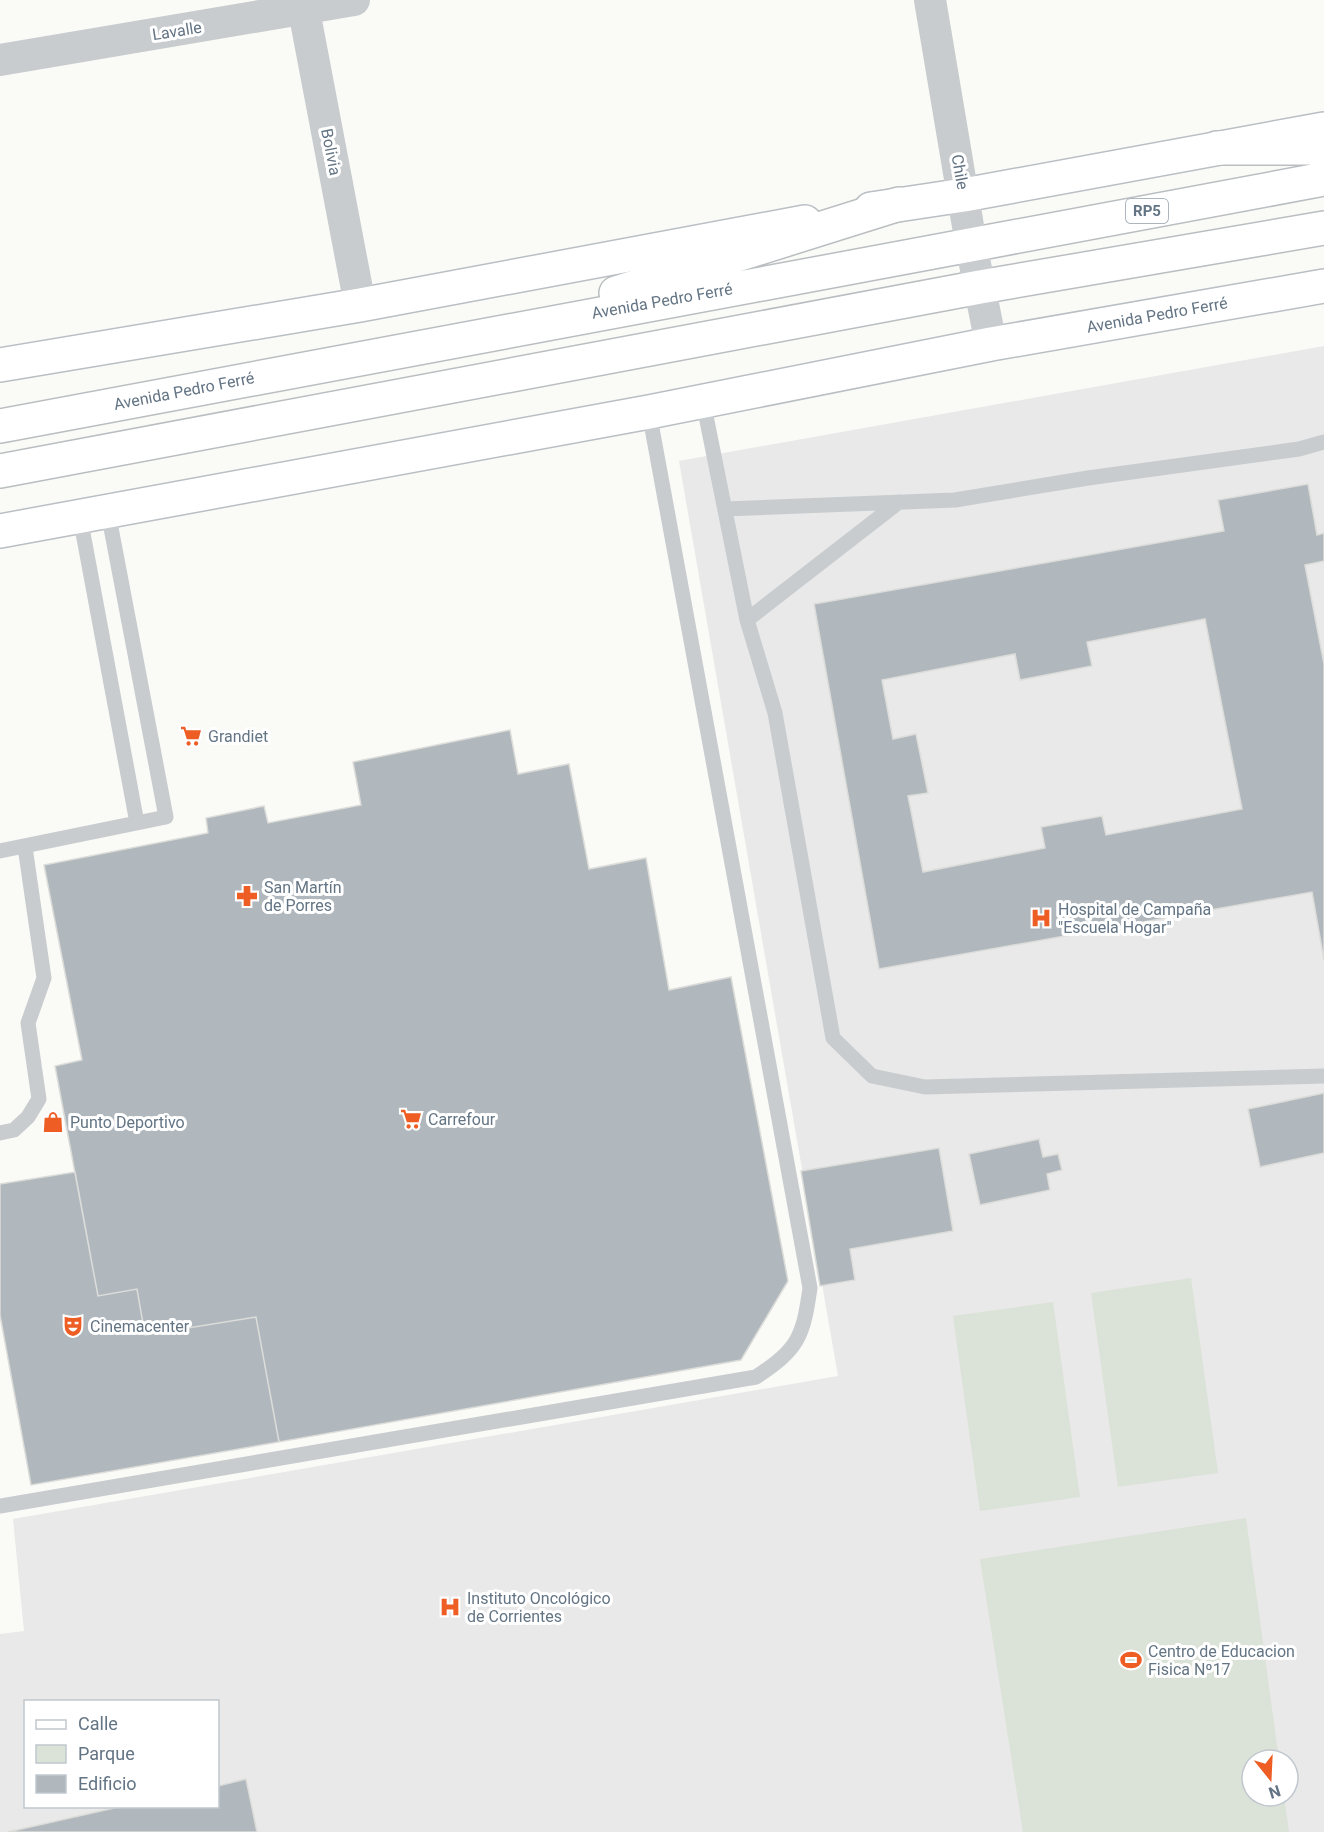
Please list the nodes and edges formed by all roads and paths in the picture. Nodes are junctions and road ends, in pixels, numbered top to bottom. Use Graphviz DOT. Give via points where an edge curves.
graph roads {
  1 [pos="354,0"];
  2 [pos="930,0"];
  3 [pos="303,5"];
  4 [pos="0,60"];
  5 [pos="1324,129"];
  6 [pos="1217,148"];
  7 [pos="1324,148"];
  8 [pos="1324,179"];
  9 [pos="964,195"];
  10 [pos="899,204"];
  11 [pos="1324,228"];
  12 [pos="1324,242"];
  13 [pos="971,244"];
  14 [pos="1165,256"];
  15 [pos="1324,286"];
  16 [pos="980,287"];
  17 [pos="360,305"];
  18 [pos="509,329"];
  19 [pos="991,344"];
  20 [pos="0,365"];
  21 [pos="703,401"];
  22 [pos="649,412"];
  23 [pos="0,426"];
  24 [pos="1324,442"];
  25 [pos="0,471"];
  26 [pos="899,502"];
  27 [pos="725,509"];
  28 [pos="94,515"];
  29 [pos="0,531"];
  30 [pos="747,620"];
  31 [pos="137,823"];
  32 [pos="25,847"];
  33 [pos="0,851"];
  34 [pos="1324,1076"];
  35 [pos="0,1133"];
  36 [pos="0,1506"];
  1 -- 3 [label="street, Lavalle"];
  2 -- 9 [label="street, Chile"];
  3 -- 4 [label="street, Lavalle"];
  3 -- 17 [label="street, Bolivia"];
  5 -- 6 [label="main road"];
  6 -- 7 [label="main road"];
  6 -- 9 [label="main road"];
  8 -- 13 [label="main road, Avenida Pedro Ferré / RP5"];
  9 -- 10 [label="main road"];
  9 -- 13 [label="street, Chile"];
  10 -- 17 [label="main road"];
  10 -- 18 [label="main road"];
  11 -- 14 [label="main road"];
  12 -- 14 [label="main road"];
  13 -- 16 [label="street, Chile"];
  13 -- 18 [label="main road, Avenida Pedro Ferré"];
  14 -- 16 [label="main road"];
  15 -- 19 [label="main road, Avenida Pedro Ferré"];
  16 -- 19 [label="street, Chile"];
  16 -- 25 [label="main road"];
  17 -- 20 [label="main road"];
  18 -- 23 [label="main road, Avenida Pedro Ferré"];
  19 -- 21 [label="main road, Avenida Pedro Ferré"];
  21 -- 22 [label="main road, Avenida Pedro Ferré"];
  21 -- 27 [label="lane"];
  22 -- 28 [label="main road, Avenida Pedro Ferré"];
  22 -- 36 [label="lane" via="810,1288 804,1329 785,1358 756,1377"];
  24 -- 26 [label="lane" via="955,500"];
  26 -- 27 [label="lane"];
  26 -- 30 [label="lane"];
  27 -- 30 [label="lane"];
  28 -- 29 [label="main road, Avenida Pedro Ferré"];
  28 -- 31 [label="lane"];
  28 -- 31 [label="lane" via="166,817"];
  30 -- 34 [label="lane" via="775,713 833,1038 872,1076 925,1087"];
  31 -- 32 [label="lane"];
  32 -- 33 [label="lane"];
  32 -- 35 [label="lane" via="44,978 28,1023 39,1099 14,1130"];
}
